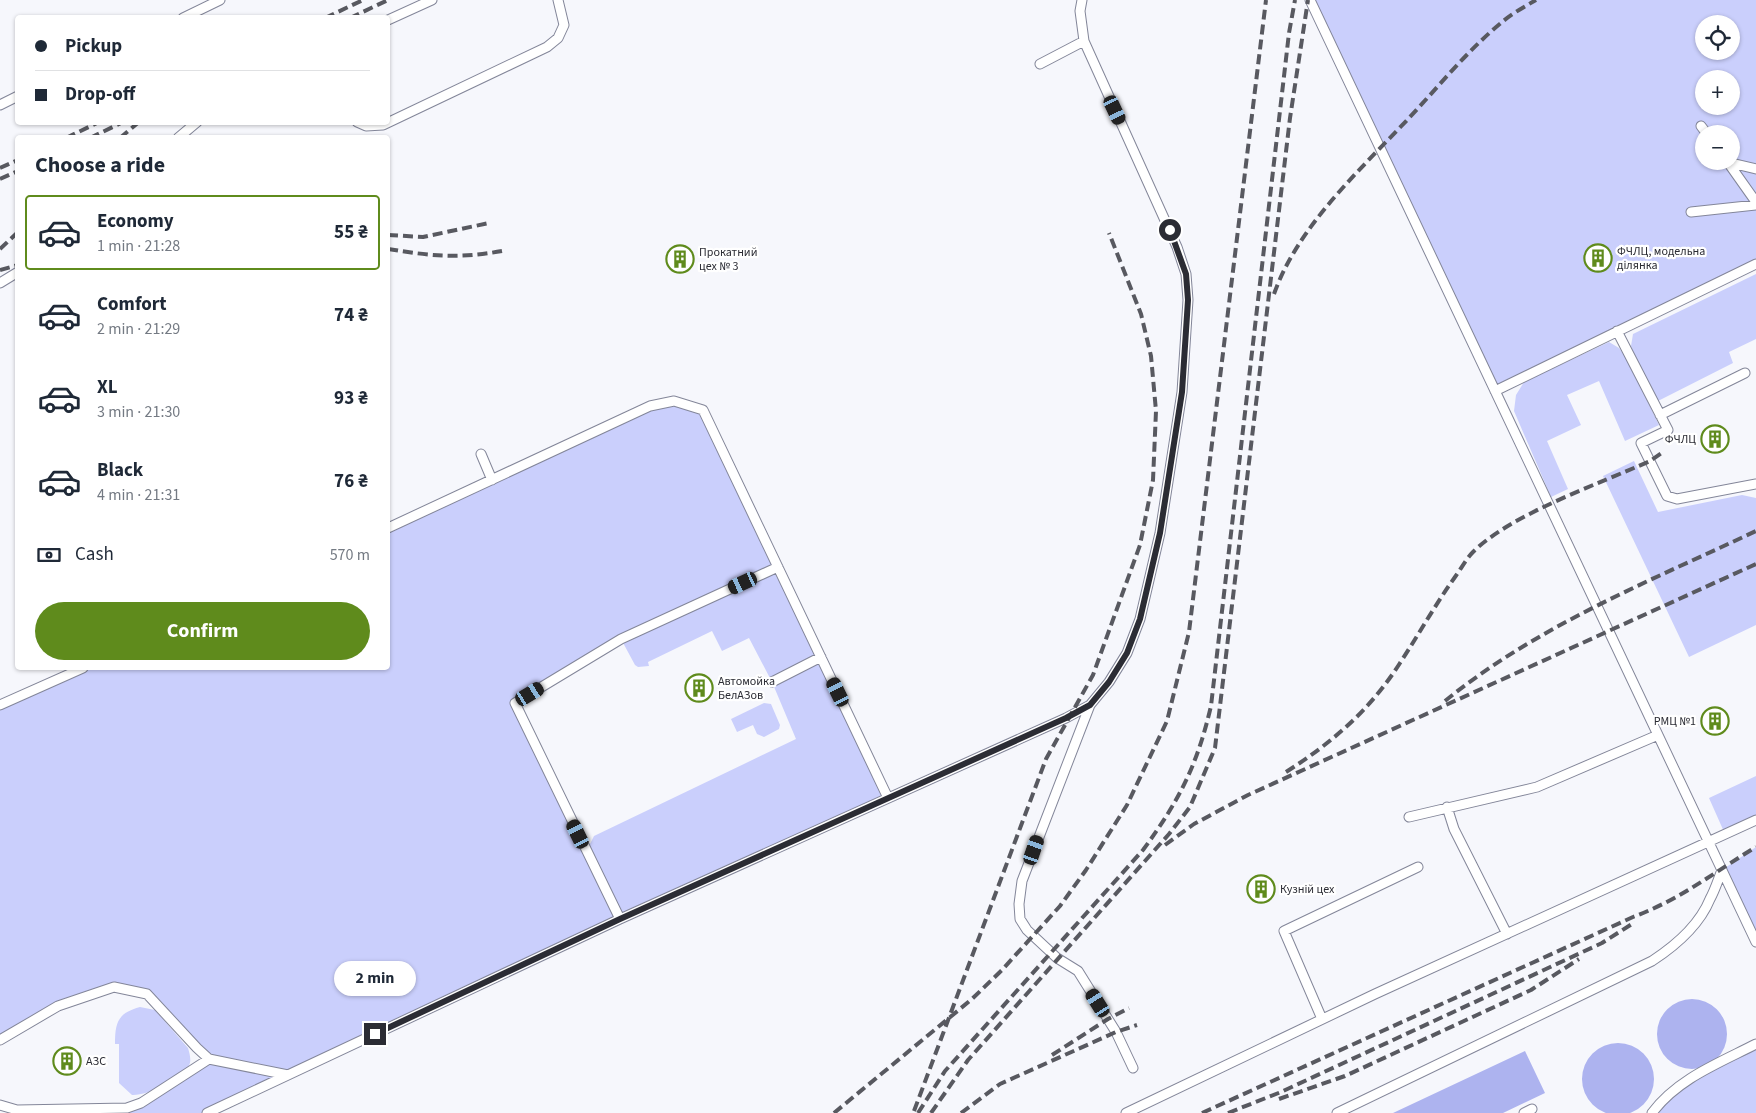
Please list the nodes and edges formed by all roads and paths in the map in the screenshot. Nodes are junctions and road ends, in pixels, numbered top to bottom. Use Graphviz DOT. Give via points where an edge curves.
graph roads {
  1 [pos="220,0"];
  2 [pos="432,0"];
  3 [pos="558,0"];
  4 [pos="1075,0"];
  5 [pos="1082,0"];
  6 [pos="1310,0"];
  7 [pos="1080,11"];
  8 [pos="189,15"];
  9 [pos="390,19"];
  10 [pos="1084,41"];
  11 [pos="1040,64"];
  12 [pos="15,98"];
  13 [pos="0,105"];
  14 [pos="390,122"];
  15 [pos="193,125"];
  16 [pos="364,125"];
  17 [pos="383,125"];
  18 [pos="182,135"];
  19 [pos="1740,165"];
  20 [pos="1756,169"];
  21 [pos="1733,170"];
  22 [pos="1756,203"];
  23 [pos="1691,212"];
  24 [pos="1756,264"];
  25 [pos="15,274"];
  26 [pos="0,283"];
  27 [pos="1617,331"];
  28 [pos="1745,373"];
  29 [pos="1495,391"];
  30 [pos="1660,415"];
  31 [pos="481,454"];
  32 [pos="492,480"];
  33 [pos="1756,484"];
  34 [pos="390,527"];
  35 [pos="778,567"];
  36 [pos="821,657"];
  37 [pos="79,670"];
  38 [pos="772,682"];
  39 [pos="0,705"];
  40 [pos="1090,705"];
  41 [pos="1658,735"];
  42 [pos="888,798"];
  43 [pos="1448,807"];
  44 [pos="1409,817"];
  45 [pos="1756,820"];
  46 [pos="1709,842"];
  47 [pos="1418,867"];
  48 [pos="1722,870"];
  49 [pos="620,919"];
  50 [pos="1507,934"];
  51 [pos="1756,942"];
  52 [pos="1322,1019"];
  53 [pos="0,1040"];
  54 [pos="1756,1044"];
  55 [pos="209,1059"];
  56 [pos="1133,1068"];
  57 [pos="288,1075"];
  58 [pos="0,1105"];
  59 [pos="18,1112"];
  60 [pos="207,1113"];
  61 [pos="1126,1113"];
  62 [pos="1337,1113"];
  63 [pos="1652,1113"];
  1 -- 8 [label="lane"];
  2 -- 9 [label="lane"];
  3 -- 14 [label="lane" via="564,25 558,38 547,47"];
  4 -- 7 [label="lane"];
  5 -- 7 [label="lane"];
  6 -- 29 [label="lane"];
  7 -- 10 [label="lane"];
  10 -- 11 [label="lane"];
  10 -- 40 [label="lane" via="1178,248 1188,294 1182,392 1160,533 1140,619 1127,653"];
  12 -- 13 [label="lane"];
  15 -- 18 [label="lane"];
  16 -- 17 [label="lane"];
  19 -- 20 [label="lane"];
  21 -- 22 [label="lane"];
  22 -- 23 [label="lane"];
  24 -- 27 [label="lane"];
  25 -- 26 [label="lane"];
  27 -- 29 [label="lane"];
  27 -- 30 [label="lane"];
  28 -- 30 [label="lane"];
  29 -- 41 [label="lane"];
  30 -- 33 [label="lane" via="1668,430 1642,443 1667,496 1677,499"];
  31 -- 32 [label="lane"];
  32 -- 34 [label="lane"];
  32 -- 35 [label="lane" via="650,406 674,400 703,410"];
  35 -- 36 [label="lane"];
  35 -- 49 [label="lane" via="620,639 515,703"];
  36 -- 38 [label="lane"];
  36 -- 42 [label="lane"];
  37 -- 39 [label="lane"];
  40 -- 42 [label="lane"];
  40 -- 56 [label="lane" via="1022,881 1020,919 1057,958 1078,971 1116,1032"];
  41 -- 43 [label="lane" via="1537,787"];
  41 -- 46 [label="lane"];
  42 -- 49 [label="lane"];
  43 -- 44 [label="lane"];
  43 -- 50 [label="lane" via="1454,829"];
  45 -- 46 [label="lane"];
  46 -- 48 [label="lane"];
  46 -- 50 [label="lane"];
  47 -- 52 [label="lane" via="1284,931"];
  48 -- 51 [label="lane"];
  48 -- 62 [label="lane" via="1700,917 1674,946 1652,961"];
  49 -- 57 [label="lane"];
  50 -- 52 [label="lane"];
  52 -- 61 [label="lane"];
  53 -- 55 [label="lane" via="58,1006 114,987 147,994"];
  54 -- 63 [label="lane" via="1683,1082"];
  55 -- 57 [label="lane"];
  55 -- 59 [label="lane" via="141,1103 127,1108"];
  57 -- 60 [label="lane"];
  58 -- 59 [label="lane"];
}
